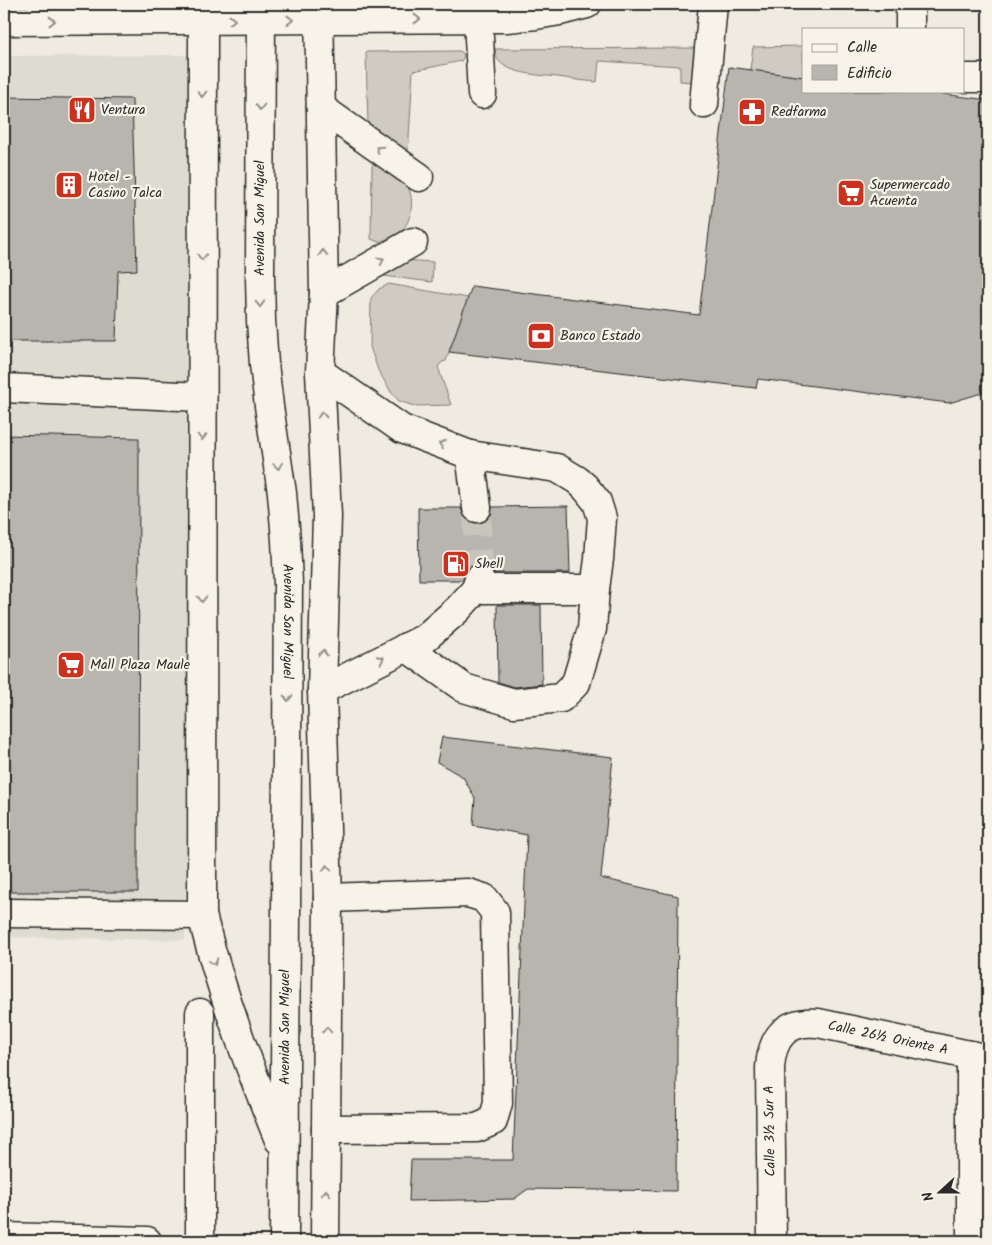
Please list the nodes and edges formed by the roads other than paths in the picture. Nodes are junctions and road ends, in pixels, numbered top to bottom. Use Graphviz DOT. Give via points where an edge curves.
graph roads {
  1 [pos="587,4"];
  2 [pos="713,4"];
  3 [pos="910,4"];
  4 [pos="261,12"];
  5 [pos="319,12"];
  6 [pos="8,15"];
  7 [pos="478,19"];
  8 [pos="203,20"];
  9 [pos="910,28"];
  10 [pos="964,78"];
  11 [pos="988,78"];
  12 [pos="482,94"];
  13 [pos="704,104"];
  14 [pos="320,108"];
  15 [pos="418,177"];
  16 [pos="413,242"];
  17 [pos="324,292"];
  18 [pos="320,372"];
  19 [pos="4,388"];
  20 [pos="202,397"];
  21 [pos="470,455"];
  22 [pos="477,508"];
  23 [pos="594,589"];
  24 [pos="406,647"];
  25 [pos="322,690"];
  26 [pos="328,898"];
  27 [pos="4,914"];
  28 [pos="202,915"];
  29 [pos="200,1013"];
  30 [pos="789,1028"];
  31 [pos="980,1057"];
  32 [pos="326,1129"];
  33 [pos="284,1154"];
  34 [pos="4,1237"];
  35 [pos="147,1241"];
  36 [pos="200,1241"];
  37 [pos="284,1241"];
  38 [pos="325,1241"];
  39 [pos="772,1241"];
  40 [pos="971,1241"];
  1 -- 7 [label="main road" via="536,15"];
  2 -- 13 [label="main road"];
  3 -- 9 [label="main road"];
  4 -- 5 [label="main road, one-way"];
  8 -- 4 [label="main road, one-way"];
  4 -- 33 [label="main road, Avenida San Miguel, one-way" via="261,321 282,493 288,584"];
  5 -- 7 [label="main road, one-way"];
  5 -- 14 [label="main road"];
  6 -- 8 [label="main road, one-way"];
  7 -- 12 [label="main road"];
  8 -- 20 [label="main road, one-way"];
  10 -- 11 [label="main road"];
  15 -- 14 [label="main road, one-way"];
  17 -- 14 [label="main road, one-way"];
  17 -- 16 [label="main road, one-way"];
  17 -- 18 [label="main road"];
  21 -- 18 [label="main road, one-way" via="402,429"];
  25 -- 18 [label="main road, one-way" via="327,516"];
  19 -- 20 [label="main road"];
  20 -- 28 [label="main road, one-way"];
  21 -- 22 [label="main road"];
  21 -- 23 [label="main road" via="557,468 586,487 597,502 602,518"];
  23 -- 24 [label="main road" via="477,584 458,609 425,638"];
  23 -- 24 [label="main road" via="592,629 576,683 561,698 514,703 464,688"];
  25 -- 24 [label="main road, one-way"];
  26 -- 25 [label="main road, one-way"];
  32 -- 26 [label="main road, one-way"];
  26 -- 32 [label="main road" via="468,893 484,898 495,912 498,1103 493,1121 477,1128"];
  27 -- 28 [label="main road"];
  28 -- 33 [label="main road, one-way" via="210,951 237,1033"];
  29 -- 36 [label="main road"];
  30 -- 31 [label="main road, Calle 26½ Oriente A" via="808,1022 818,1023"];
  30 -- 39 [label="main road, Calle 3½ Sur A" via="780,1035 770,1055"];
  31 -- 40 [label="main road"];
  38 -- 32 [label="main road, one-way"];
  33 -- 37 [label="main road, Avenida San Miguel"];
  34 -- 35 [label="main road"];
}
